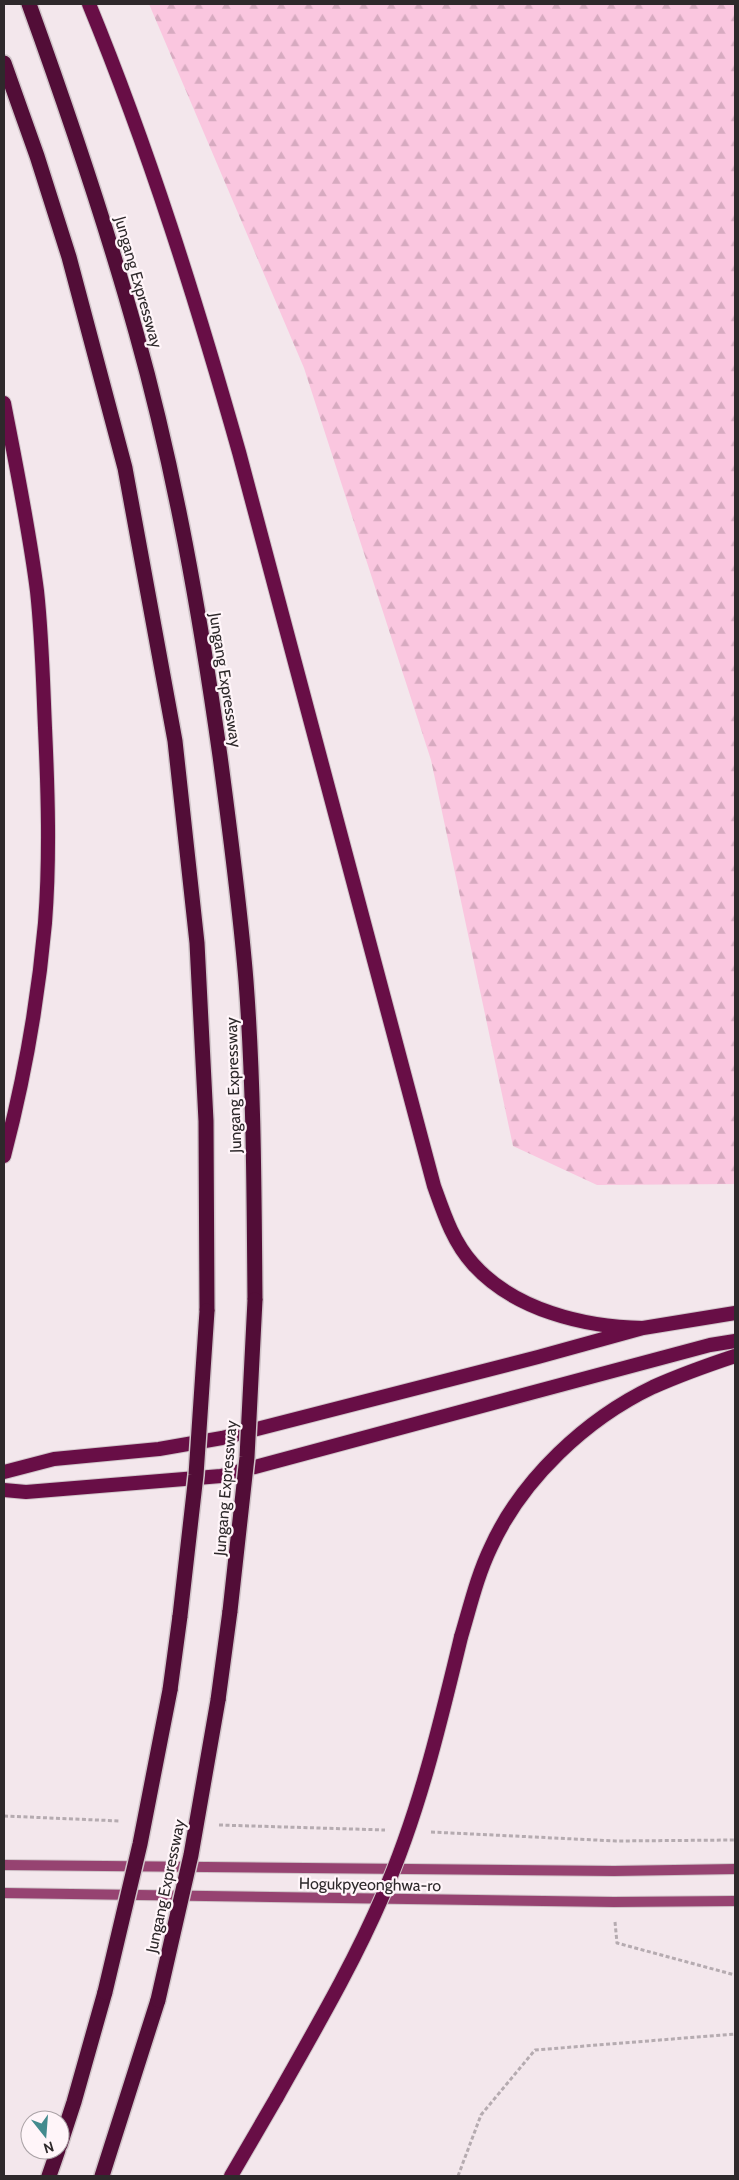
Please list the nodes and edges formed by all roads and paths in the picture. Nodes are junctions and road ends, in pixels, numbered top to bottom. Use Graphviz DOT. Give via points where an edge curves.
graph roads {
  1 [pos="29,4"];
  2 [pos="89,4"];
  3 [pos="4,63"];
  4 [pos="4,403"];
  5 [pos="4,1156"];
  6 [pos="735,1313"];
  7 [pos="643,1328"];
  8 [pos="735,1341"];
  9 [pos="735,1356"];
  10 [pos="4,1472"];
  11 [pos="4,1490"];
  12 [pos="4,1816"];
  13 [pos="127,1822"];
  14 [pos="215,1825"];
  15 [pos="391,1830"];
  16 [pos="430,1832"];
  17 [pos="735,1840"];
  18 [pos="616,1841"];
  19 [pos="4,1865"];
  20 [pos="735,1870"];
  21 [pos="614,1871"];
  22 [pos="4,1893"];
  23 [pos="735,1901"];
  24 [pos="614,1902"];
  25 [pos="735,1975"];
  26 [pos="735,2034"];
  27 [pos="70,2114"];
  28 [pos="55,2160"];
  29 [pos="49,2176"];
  30 [pos="102,2176"];
  31 [pos="231,2176"];
  32 [pos="458,2176"];
  1 -- 30 [label="highway, Jungang Expressway, bridge" via="82,152 137,335 186,546 205,651 231,837 251,1058 255,1300 247,1457 230,1611 191,1855 158,2000"];
  2 -- 7 [label="highway" via="178,246 206,337 447,1223 472,1264 512,1296 595,1324"];
  3 -- 27 [label="highway, Jungang Expressway, bridge" via="69,257 125,468 175,741 197,943 206,1121 207,1311 196,1475 170,1690 140,1844 105,1992"];
  4 -- 5 [label="highway" via="37,592 47,813 45,922 37,991"];
  6 -- 7 [label="highway"];
  7 -- 10 [label="highway" via="222,1438 159,1449 54,1459"];
  8 -- 11 [label="highway" via="222,1476 26,1492"];
  9 -- 31 [label="highway, bridge" via="653,1387 616,1408 580,1436 534,1480 503,1523 480,1574 434,1748 383,1895 339,1985"];
  12 -- 13 [label="path"];
  14 -- 15 [label="path"];
  16 -- 18 [label="path"];
  17 -- 18 [label="path"];
  18 -- 21 [label="path"];
  19 -- 21 [label="main road, Hogukpyeonghwa-ro"];
  20 -- 21 [label="main road, Hogukpyeonghwa-ro"];
  22 -- 24 [label="main road, Hogukpyeonghwa-ro"];
  23 -- 24 [label="main road, Hogukpyeonghwa-ro"];
  24 -- 25 [label="path" via="617,1943"];
  26 -- 32 [label="path" via="535,2050 481,2115"];
  28 -- 29 [label="highway"];
}
